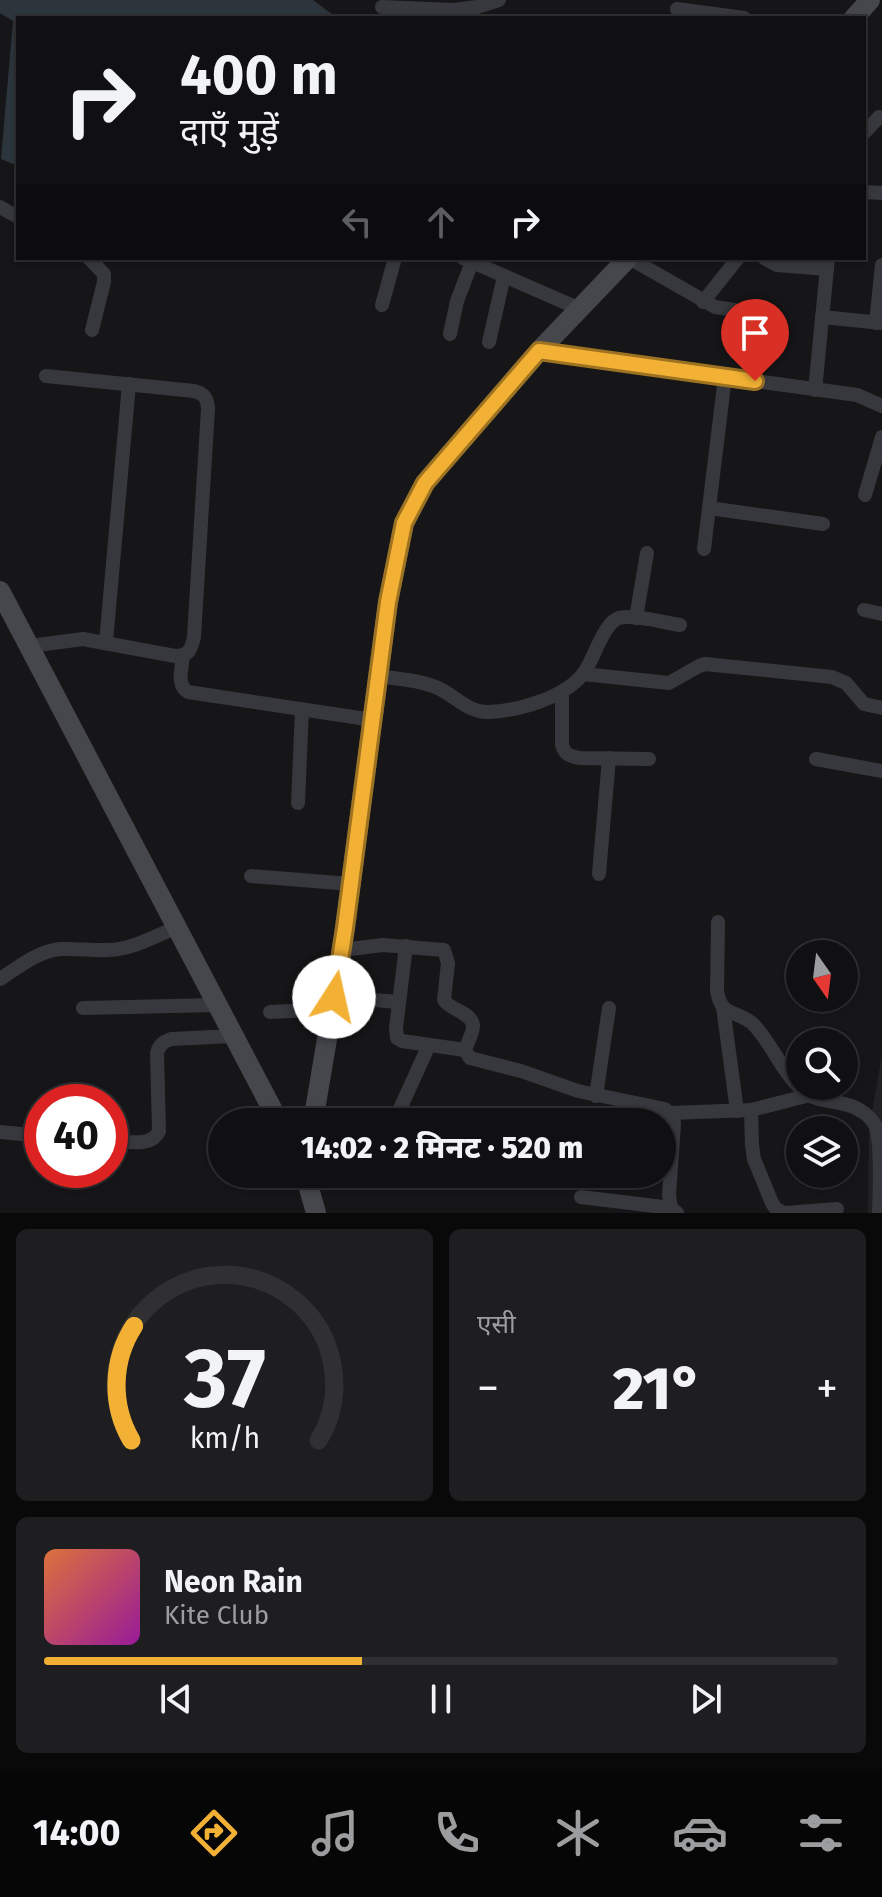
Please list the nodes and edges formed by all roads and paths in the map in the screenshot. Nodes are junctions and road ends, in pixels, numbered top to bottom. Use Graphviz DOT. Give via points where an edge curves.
graph roads {
  1 [pos="499,0"];
  2 [pos="870,0"];
  3 [pos="382,8"];
  4 [pos="678,9"];
  5 [pos="729,16"];
  6 [pos="856,16"];
  7 [pos="881,116"];
  8 [pos="866,131"];
  9 [pos="91,260"];
  10 [pos="394,260"];
  11 [pos="467,260"];
  12 [pos="502,260"];
  13 [pos="627,260"];
  14 [pos="632,260"];
  15 [pos="736,260"];
  16 [pos="768,260"];
  17 [pos="828,264"];
  18 [pos="882,265"];
  19 [pos="501,275"];
  20 [pos="703,302"];
  21 [pos="382,305"];
  22 [pos="580,309"];
  23 [pos="767,315"];
  24 [pos="822,317"];
  25 [pos="879,323"];
  26 [pos="92,330"];
  27 [pos="450,334"];
  28 [pos="489,342"];
  29 [pos="539,351"];
  30 [pos="46,376"];
  31 [pos="725,377"];
  32 [pos="129,384"];
  33 [pos="815,390"];
  34 [pos="882,406"];
  35 [pos="882,437"];
  36 [pos="865,495"];
  37 [pos="709,508"];
  38 [pos="823,524"];
  39 [pos="704,549"];
  40 [pos="647,553"];
  41 [pos="0,591"];
  42 [pos="864,610"];
  43 [pos="882,614"];
  44 [pos="636,618"];
  45 [pos="680,625"];
  46 [pos="106,642"];
  47 [pos="30,646"];
  48 [pos="183,656"];
  49 [pos="583,674"];
  50 [pos="378,676"];
  51 [pos="562,692"];
  52 [pos="882,708"];
  53 [pos="302,709"];
  54 [pos="373,720"];
  55 [pos="609,758"];
  56 [pos="649,759"];
  57 [pos="816,759"];
  58 [pos="882,771"];
  59 [pos="298,803"];
  60 [pos="599,874"];
  61 [pos="251,876"];
  62 [pos="351,884"];
  63 [pos="718,922"];
  64 [pos="177,927"];
  65 [pos="406,946"];
  66 [pos="342,950"];
  67 [pos="0,979"];
  68 [pos="399,1002"];
  69 [pos="333,1003"];
  70 [pos="217,1005"];
  71 [pos="723,1007"];
  72 [pos="83,1008"];
  73 [pos="609,1008"];
  74 [pos="270,1012"];
  75 [pos="234,1036"];
  76 [pos="429,1045"];
  77 [pos="465,1050"];
  78 [pos="786,1069"];
  79 [pos="596,1096"];
  80 [pos="788,1100"];
  81 [pos="824,1100"];
  82 [pos="272,1108"];
  83 [pos="315,1108"];
  84 [pos="400,1108"];
  85 [pos="662,1108"];
  86 [pos="744,1110"];
  87 [pos="676,1113"];
  88 [pos="0,1132"];
  89 [pos="24,1134"];
  90 [pos="128,1142"];
  91 [pos="308,1188"];
  92 [pos="669,1188"];
  93 [pos="581,1197"];
  94 [pos="837,1209"];
  95 [pos="674,1211"];
  96 [pos="312,1212"];
  97 [pos="785,1213"];
  98 [pos="879,1213"];
  1 -- 3 [label="street" via="453,10"];
  2 -- 6 [label="street"];
  4 -- 5 [label="street"];
  7 -- 8 [label="street"];
  9 -- 26 [label="street" via="104,274"];
  10 -- 21 [label="street"];
  11 -- 19 [label="street"];
  11 -- 27 [label="street"];
  12 -- 19 [label="street"];
  13 -- 22 [label="street"];
  14 -- 20 [label="street"];
  15 -- 20 [label="street"];
  16 -- 17 [label="street" via="786,266"];
  17 -- 24 [label="street"];
  18 -- 25 [label="street"];
  19 -- 22 [label="street"];
  19 -- 28 [label="street"];
  20 -- 23 [label="street"];
  22 -- 29 [label="street"];
  24 -- 25 [label="street"];
  24 -- 33 [label="street"];
  29 -- 31 [label="street"];
  29 -- 50 [label="street" via="414,501 404,523"];
  30 -- 32 [label="street"];
  31 -- 33 [label="street"];
  31 -- 37 [label="street"];
  32 -- 46 [label="street"];
  32 -- 48 [label="street" via="194,391 207,399 194,637"];
  33 -- 34 [label="street" via="857,395"];
  35 -- 36 [label="street"];
  37 -- 38 [label="street"];
  37 -- 39 [label="street"];
  40 -- 44 [label="street"];
  41 -- 47 [label="street"];
  42 -- 43 [label="street"];
  44 -- 45 [label="street"];
  44 -- 49 [label="street" via="612,621"];
  46 -- 47 [label="street"];
  46 -- 48 [label="street"];
  47 -- 64 [label="street"];
  48 -- 53 [label="street" via="181,684 188,692"];
  49 -- 51 [label="street"];
  49 -- 52 [label="street" via="669,683 705,664 832,677 846,683 864,704"];
  50 -- 51 [label="street" via="440,688 478,712 530,704"];
  50 -- 54 [label="street"];
  51 -- 55 [label="street" via="565,752"];
  53 -- 54 [label="street"];
  53 -- 59 [label="street"];
  54 -- 62 [label="street"];
  55 -- 56 [label="street"];
  55 -- 60 [label="street"];
  57 -- 58 [label="street"];
  61 -- 62 [label="street"];
  62 -- 66 [label="street"];
  63 -- 71 [label="street" via="717,990"];
  64 -- 67 [label="street" via="123,948 52,950"];
  64 -- 70 [label="street"];
  65 -- 66 [label="street"];
  65 -- 68 [label="street"];
  65 -- 77 [label="street" via="447,953 444,1000 473,1023"];
  66 -- 69 [label="street"];
  68 -- 69 [label="street"];
  68 -- 76 [label="street" via="397,1038"];
  69 -- 74 [label="street"];
  69 -- 83 [label="street"];
  70 -- 72 [label="street"];
  70 -- 75 [label="street"];
  71 -- 78 [label="street" via="752,1022"];
  71 -- 86 [label="street"];
  73 -- 79 [label="street"];
  75 -- 82 [label="street"];
  75 -- 90 [label="street" via="164,1042 157,1053 157,1137"];
  76 -- 77 [label="street"];
  76 -- 84 [label="street"];
  77 -- 79 [label="street" via="470,1058"];
  79 -- 85 [label="street"];
  80 -- 86 [label="street"];
  81 -- 98 [label="street" via="860,1110 876,1128"];
  86 -- 87 [label="street"];
  86 -- 97 [label="street" via="754,1159 772,1203"];
  88 -- 89 [label="street"];
  91 -- 96 [label="street"];
  92 -- 95 [label="street"];
  93 -- 95 [label="street"];
  94 -- 97 [label="street"];
}
